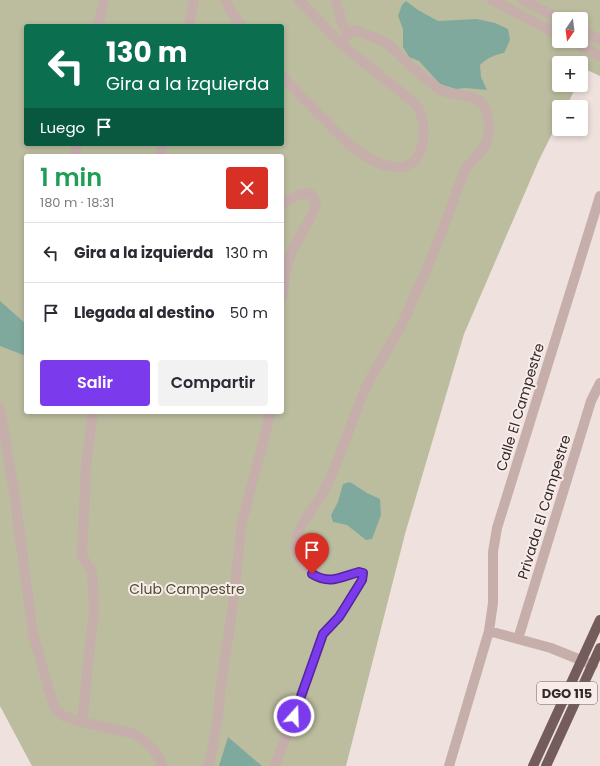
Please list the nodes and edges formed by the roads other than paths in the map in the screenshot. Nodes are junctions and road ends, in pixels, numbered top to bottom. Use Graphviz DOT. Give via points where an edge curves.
graph roads {
  1 [pos="104,0"];
  2 [pos="194,0"];
  3 [pos="226,0"];
  4 [pos="299,0"];
  5 [pos="336,0"];
  6 [pos="492,0"];
  7 [pos="523,0"];
  8 [pos="552,15"];
  9 [pos="98,24"];
  10 [pos="189,24"];
  11 [pos="240,24"];
  12 [pos="552,30"];
  13 [pos="348,35"];
  14 [pos="596,38"];
  15 [pos="341,44"];
  16 [pos="587,49"];
  17 [pos="600,56"];
  18 [pos="284,78"];
  19 [pos="600,196"];
  20 [pos="284,203"];
  21 [pos="284,281"];
  22 [pos="600,384"];
  23 [pos="0,408"];
  24 [pos="93,414"];
  25 [pos="270,414"];
  26 [pos="600,620"];
  27 [pos="489,631"];
  28 [pos="518,639"];
  29 [pos="600,648"];
  30 [pos="582,660"];
  31 [pos="593,665"];
  32 [pos="82,722"];
  33 [pos="164,764"];
  34 [pos="209,766"];
  35 [pos="274,766"];
  36 [pos="449,766"];
  37 [pos="533,766"];
  38 [pos="546,766"];
  1 -- 9 [label="street"];
  2 -- 10 [label="street"];
  3 -- 11 [label="street"];
  4 -- 15 [label="street"];
  5 -- 13 [label="street"];
  6 -- 12 [label="street"];
  7 -- 8 [label="street"];
  13 -- 15 [label="street"];
  13 -- 35 [label="street" via="357,30 379,39 440,90 478,100 486,111 489,128 483,149 465,170 439,239 402,324 373,371 330,477 297,538 299,559 312,574 334,580 359,572 363,575 339,617 323,634"];
  14 -- 16 [label="street"];
  15 -- 18 [label="street" via="417,105 423,136 421,150 413,162 400,168 390,167 358,151"];
  16 -- 17 [label="street"];
  19 -- 27 [label="street, Calle El Campestre" via="497,528 493,552 493,603"];
  20 -- 21 [label="street" via="295,196 308,193 316,203 294,247"];
  22 -- 28 [label="street, Privada El Campestre" via="591,401"];
  23 -- 32 [label="street" via="36,646 57,711 63,716"];
  24 -- 32 [label="street" via="86,465 82,556 92,572 94,610"];
  25 -- 34 [label="street" via="242,522 218,716"];
  26 -- 30 [label="main road, DGO 115"];
  27 -- 28 [label="street"];
  27 -- 36 [label="street, Calle El Campestre"];
  28 -- 30 [label="street"];
  29 -- 31 [label="main road, DGO 115"];
  30 -- 31 [label="street"];
  30 -- 37 [label="main road, DGO 115"];
  31 -- 38 [label="main road, DGO 115"];
  32 -- 33 [label="street" via="135,734"];
}
